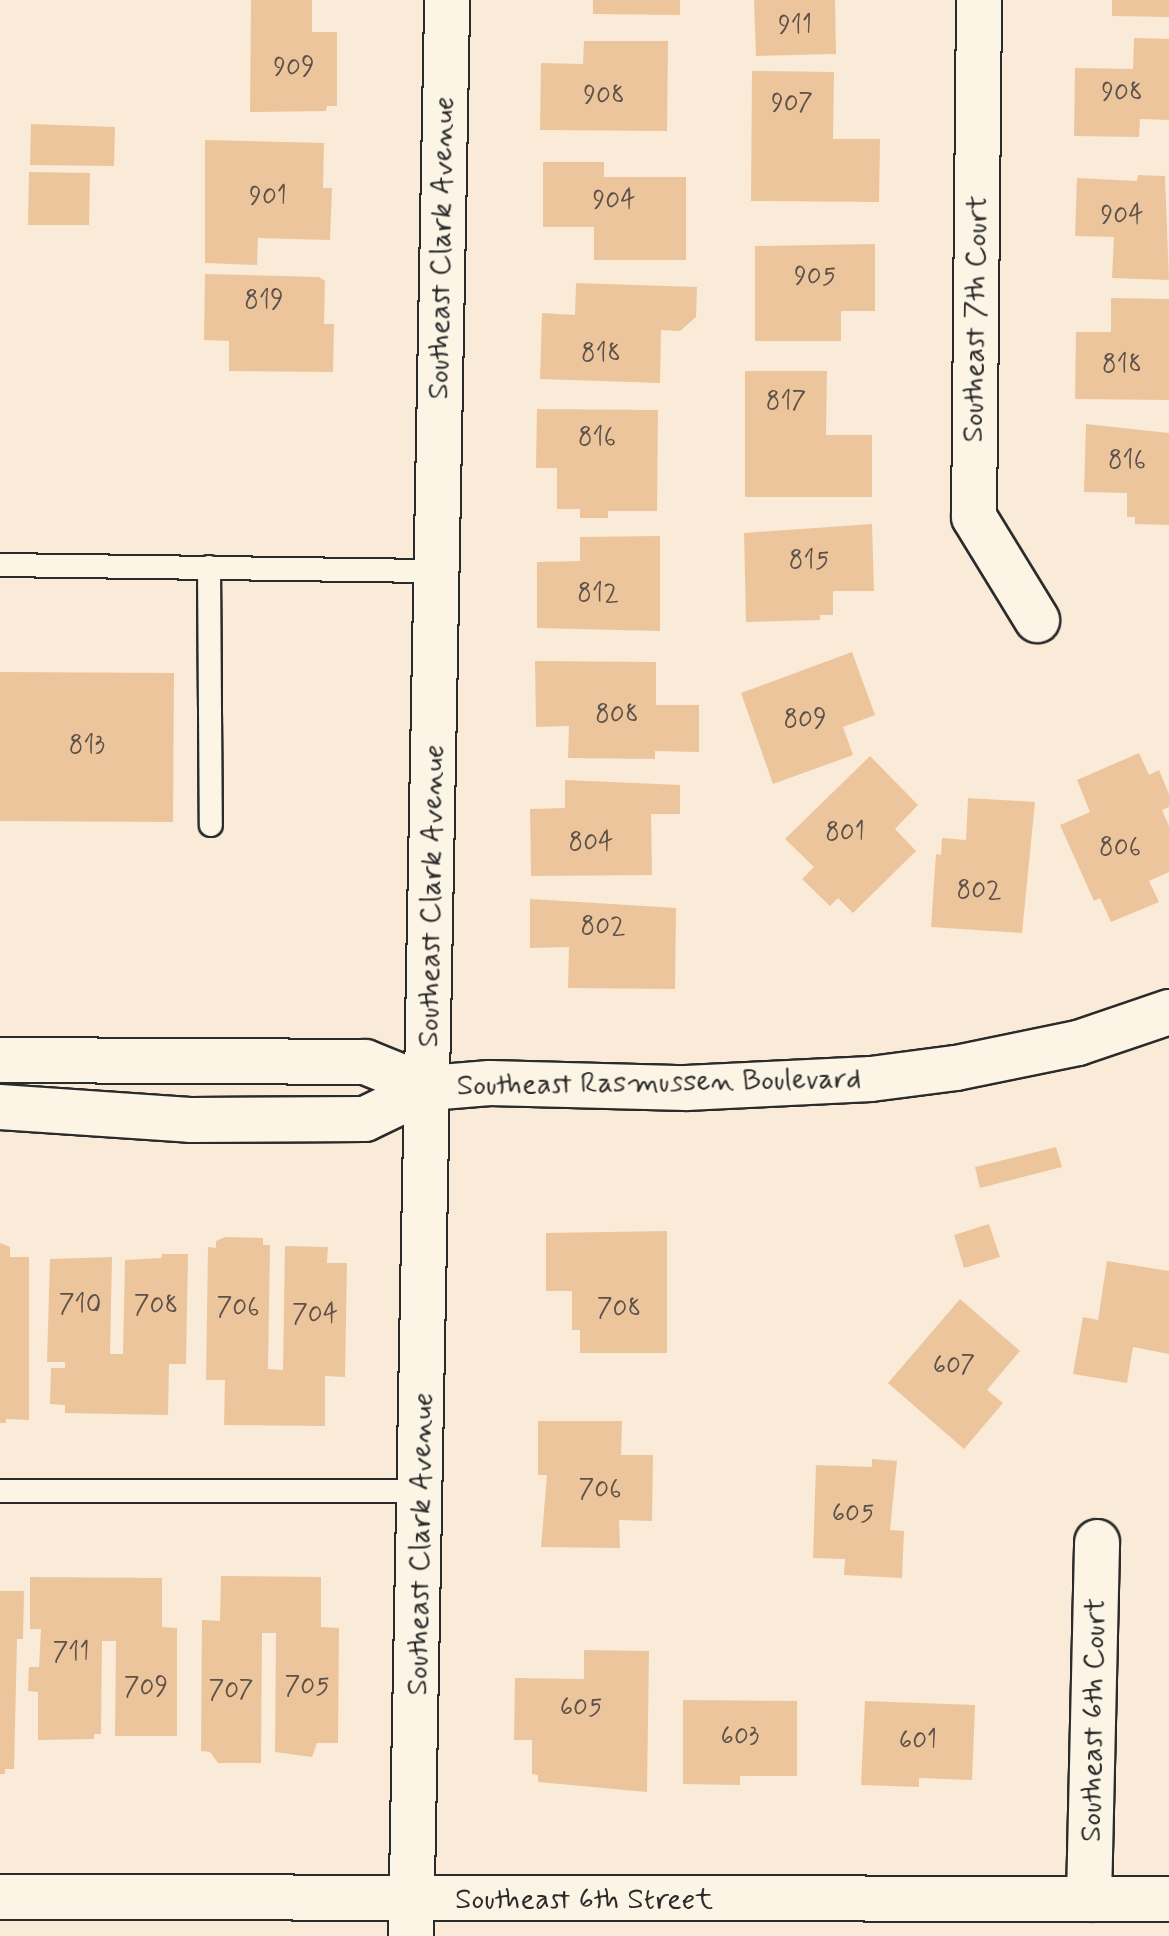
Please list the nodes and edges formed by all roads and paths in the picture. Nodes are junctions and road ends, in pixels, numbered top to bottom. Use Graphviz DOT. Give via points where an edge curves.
graph roads {
  1 [pos="447,0"];
  2 [pos="979,0"];
  3 [pos="0,565"];
  4 [pos="209,567"];
  5 [pos="437,571"];
  6 [pos="1037,620"];
  7 [pos="211,825"];
  8 [pos="1169,1012"];
  9 [pos="0,1060"];
  10 [pos="429,1088"];
  11 [pos="0,1107"];
  12 [pos="0,1491"];
  13 [pos="423,1491"];
  14 [pos="1097,1542"];
  15 [pos="0,1897"];
  16 [pos="1089,1899"];
  17 [pos="1169,1899"];
  18 [pos="412,1918"];
  1 -- 5 [label="street, Southeast Clark Avenue"];
  2 -- 6 [label="street, Southeast 7th Court" via="974,517"];
  3 -- 4 [label="lane"];
  4 -- 5 [label="lane"];
  4 -- 7 [label="lane"];
  5 -- 10 [label="street, Southeast Clark Avenue"];
  8 -- 10 [label="street, Southeast Rasmussen Boulevard" via="1078,1043 871,1079 686,1088 490,1083"];
  9 -- 10 [label="street, Southeast Rasmussen Boulevard" via="365,1062"];
  10 -- 11 [label="street, Southeast Rasmussen Boulevard" via="365,1119 190,1120"];
  10 -- 13 [label="street, Southeast Clark Avenue"];
  12 -- 13 [label="lane"];
  13 -- 18 [label="street, Southeast Clark Avenue"];
  14 -- 16 [label="street, Southeast 6th Court"];
  15 -- 18 [label="street, Southeast 6th Street"];
  16 -- 17 [label="street, Southeast 6th Street"];
  16 -- 18 [label="street, Southeast 6th Street"];
}
